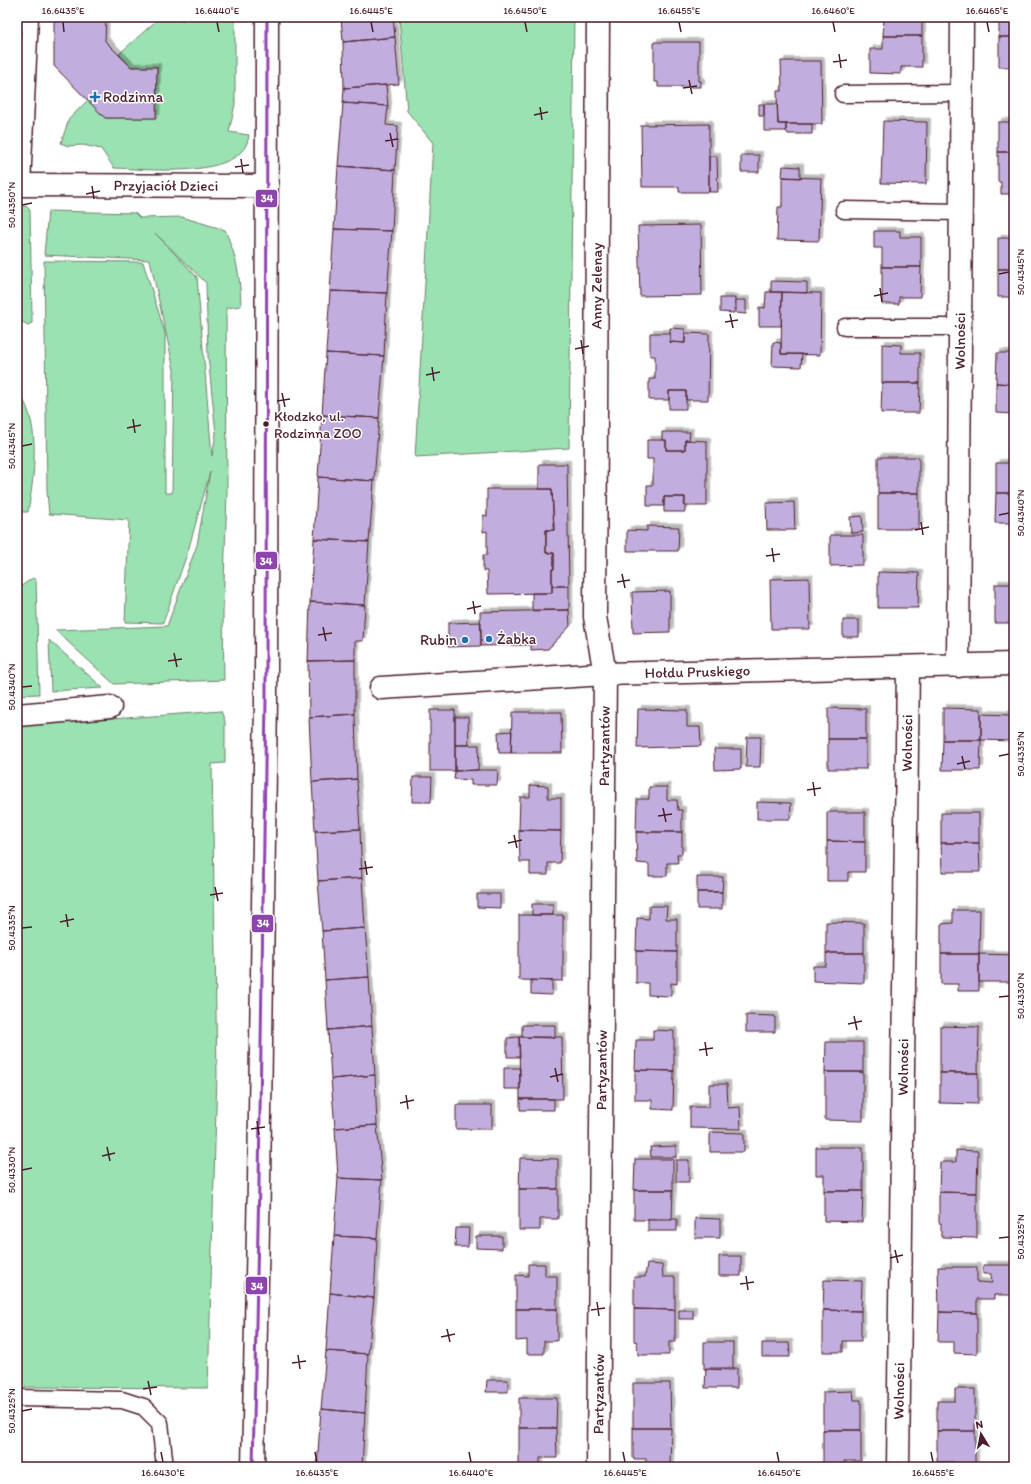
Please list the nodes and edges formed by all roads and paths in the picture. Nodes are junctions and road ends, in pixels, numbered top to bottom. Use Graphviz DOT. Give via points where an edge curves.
graph roads {
  1 [pos="30,17"];
  2 [pos="267,17"];
  3 [pos="598,17"];
  4 [pos="962,17"];
  5 [pos="962,93"];
  6 [pos="843,94"];
  7 [pos="20,185"];
  8 [pos="267,186"];
  9 [pos="844,210"];
  10 [pos="961,212"];
  11 [pos="845,327"];
  12 [pos="960,327"];
  13 [pos="1014,664"];
  14 [pos="958,666"];
  15 [pos="908,667"];
  16 [pos="605,674"];
  17 [pos="381,688"];
  18 [pos="110,707"];
  19 [pos="17,715"];
  20 [pos="17,1398"];
  21 [pos="165,1467"];
  22 [pos="253,1467"];
  23 [pos="598,1467"];
  24 [pos="898,1467"];
  1 -- 7 [label="lane"];
  2 -- 8 [label="street"];
  3 -- 16 [label="street, Anny Zelenay" via="596,616"];
  4 -- 5 [label="street, Wolności"];
  5 -- 6 [label="lane"];
  5 -- 10 [label="street, Wolności"];
  7 -- 8 [label="street, Przyjaciół Dzieci"];
  8 -- 22 [label="street" via="266,699"];
  9 -- 10 [label="lane"];
  10 -- 12 [label="street, Wolności"];
  11 -- 12 [label="lane"];
  12 -- 14 [label="street, Wolności"];
  13 -- 14 [label="street, Hołdu Pruskiego"];
  14 -- 15 [label="street, Hołdu Pruskiego"];
  15 -- 16 [label="street, Hołdu Pruskiego"];
  15 -- 24 [label="street, Wolności"];
  16 -- 17 [label="street, Hołdu Pruskiego"];
  16 -- 23 [label="street, Partyzantów"];
  18 -- 19 [label="street"];
  20 -- 21 [label="lane" via="122,1400 144,1407 160,1423"];
}
